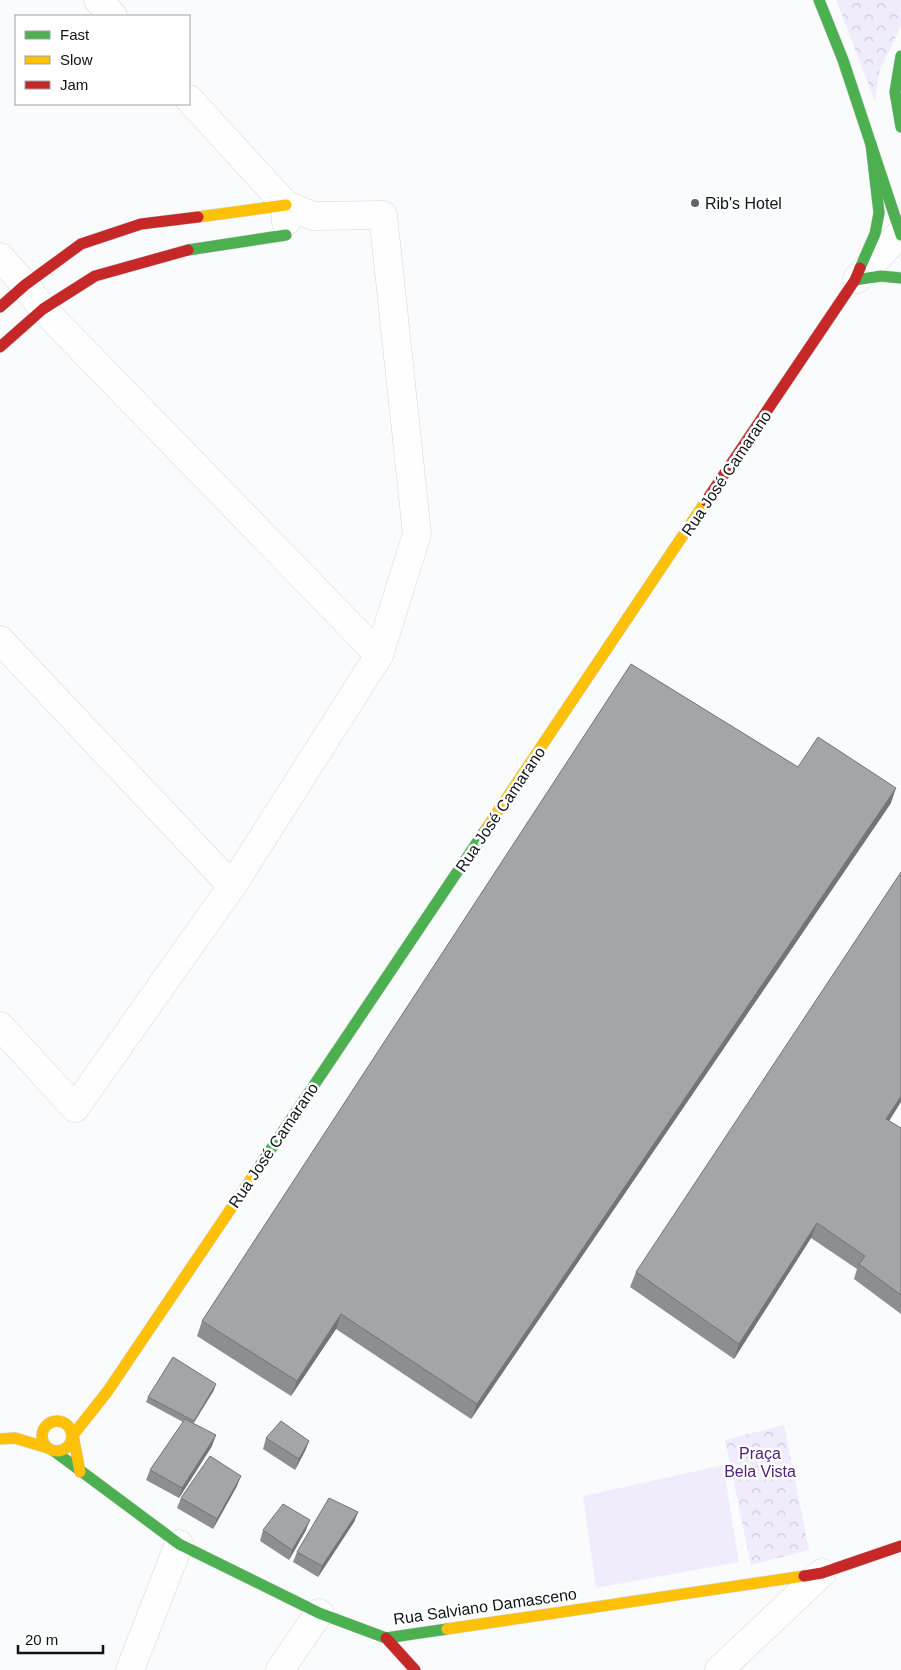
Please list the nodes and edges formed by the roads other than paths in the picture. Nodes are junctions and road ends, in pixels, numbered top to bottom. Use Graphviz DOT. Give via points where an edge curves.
graph roads {
  1 [pos="98,0"];
  2 [pos="818,0"];
  3 [pos="112,15"];
  4 [pos="901,56"];
  5 [pos="190,100"];
  6 [pos="901,127"];
  7 [pos="871,144"];
  8 [pos="286,205"];
  9 [pos="312,216"];
  10 [pos="901,234"];
  11 [pos="286,235"];
  12 [pos="0,257"];
  13 [pos="901,257"];
  14 [pos="901,278"];
  15 [pos="856,280"];
  16 [pos="25,285"];
  17 [pos="0,307"];
  18 [pos="43,308"];
  19 [pos="0,347"];
  20 [pos="0,640"];
  21 [pos="379,655"];
  22 [pos="232,886"];
  23 [pos="0,1026"];
  24 [pos="107,1392"];
  25 [pos="55,1421"];
  26 [pos="73,1435"];
  27 [pos="15,1438"];
  28 [pos="0,1439"];
  29 [pos="51,1450"];
  30 [pos="80,1472"];
  31 [pos="179,1544"];
  32 [pos="901,1546"];
  33 [pos="822,1573"];
  34 [pos="318,1613"];
  35 [pos="386,1638"];
  36 [pos="130,1670"];
  37 [pos="280,1670"];
  38 [pos="415,1670"];
  39 [pos="719,1670"];
  1 -- 3 [label="street"];
  2 -- 7 [label="street" via="830,23"];
  4 -- 6 [label="street" via="895,83"];
  5 -- 8 [label="street"];
  7 -- 10 [label="street"];
  7 -- 15 [label="street" via="879,213 875,234"];
  8 -- 9 [label="street"];
  8 -- 11 [label="street"];
  8 -- 16 [label="street" via="141,224 80,244"];
  9 -- 11 [label="street"];
  9 -- 21 [label="street" via="383,215 417,534"];
  10 -- 15 [label="street, Rua José Camarano"];
  11 -- 18 [label="street" via="166,254 95,276"];
  12 -- 16 [label="street"];
  13 -- 15 [label="street"];
  14 -- 15 [label="street" via="881,276"];
  15 -- 24 [label="street, Rua José Camarano"];
  16 -- 17 [label="street"];
  16 -- 18 [label="street"];
  18 -- 19 [label="street"];
  18 -- 21 [label="street"];
  20 -- 22 [label="street"];
  21 -- 22 [label="street"];
  22 -- 23 [label="street" via="75,1108"];
  24 -- 25 [label="street"];
  24 -- 26 [label="street, Rua José Camarano"];
  25 -- 26 [label="street" via="70,1426"];
  25 -- 27 [label="street"];
  25 -- 29 [label="street" via="45,1426 42,1438"];
  26 -- 29 [label="street" via="67,1448"];
  26 -- 30 [label="street"];
  27 -- 28 [label="street"];
  27 -- 29 [label="street"];
  29 -- 30 [label="street, Rua Salviano Damasceno"];
  30 -- 31 [label="street, Rua Salviano Damasceno"];
  31 -- 34 [label="street, Rua Salviano Damasceno"];
  31 -- 36 [label="street"];
  32 -- 33 [label="street, Rua Salviano Damasceno"];
  33 -- 35 [label="street, Rua Salviano Damasceno"];
  33 -- 39 [label="street"];
  34 -- 35 [label="street, Rua Salviano Damasceno"];
  34 -- 37 [label="street"];
  35 -- 38 [label="street"];
}
